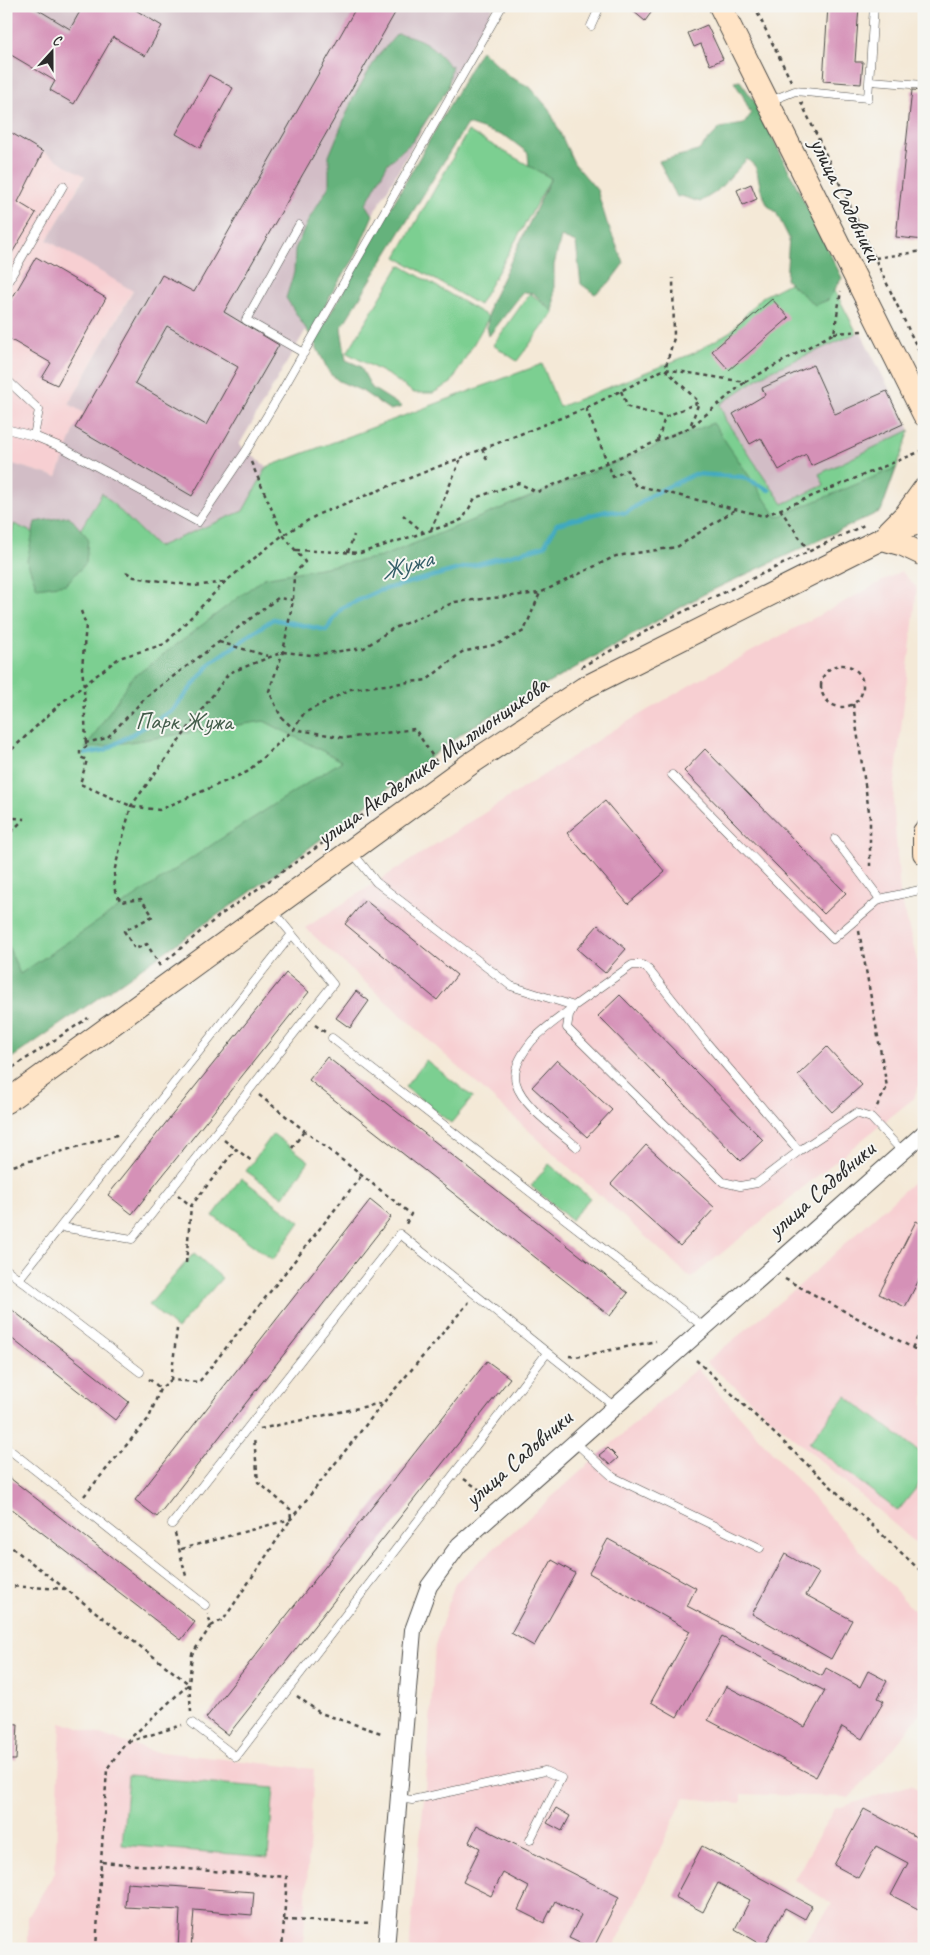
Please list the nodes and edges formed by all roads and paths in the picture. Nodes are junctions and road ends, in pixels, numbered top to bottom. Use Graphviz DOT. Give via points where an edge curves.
graph roads {
  1 [pos="502,6"];
  2 [pos="600,6"];
  3 [pos="720,6"];
  4 [pos="754,6"];
  5 [pos="874,6"];
  6 [pos="591,26"];
  7 [pos="870,81"];
  8 [pos="924,85"];
  9 [pos="796,91"];
  10 [pos="769,102"];
  11 [pos="63,186"];
  12 [pos="299,225"];
  13 [pos="924,251"];
  14 [pos="875,258"];
  15 [pos="673,278"];
  16 [pos="6,285"];
  17 [pos="841,287"];
  18 [pos="867,330"];
  19 [pos="834,334"];
  20 [pos="304,353"];
  21 [pos="924,362"];
  22 [pos="665,369"];
  23 [pos="6,379"];
  24 [pos="745,382"];
  25 [pos="621,390"];
  26 [pos="699,402"];
  27 [pos="921,405"];
  28 [pos="586,408"];
  29 [pos="665,417"];
  30 [pos="691,427"];
  31 [pos="6,429"];
  32 [pos="34,436"];
  33 [pos="658,441"];
  34 [pos="482,449"];
  35 [pos="924,450"];
  36 [pos="246,451"];
  37 [pos="461,458"];
  38 [pos="487,460"];
  39 [pos="607,463"];
  40 [pos="924,489"];
  41 [pos="736,509"];
  42 [pos="780,509"];
  43 [pos="403,515"];
  44 [pos="924,522"];
  45 [pos="431,530"];
  46 [pos="423,533"];
  47 [pos="354,534"];
  48 [pos="283,535"];
  49 [pos="882,539"];
  50 [pos="294,550"];
  51 [pos="808,550"];
  52 [pos="348,552"];
  53 [pos="924,555"];
  54 [pos="126,572"];
  55 [pos="225,582"];
  56 [pos="540,593"];
  57 [pos="292,600"];
  58 [pos="81,611"];
  59 [pos="220,642"];
  60 [pos="283,652"];
  61 [pos="270,657"];
  62 [pos="84,687"];
  63 [pos="854,704"];
  64 [pos="294,729"];
  65 [pos="85,743"];
  66 [pos="6,756"];
  67 [pos="437,763"];
  68 [pos="672,776"];
  69 [pos="131,806"];
  70 [pos="6,817"];
  71 [pos="924,832"];
  72 [pos="6,837"];
  73 [pos="835,839"];
  74 [pos="351,850"];
  75 [pos="924,853"];
  76 [pos="870,886"];
  77 [pos="924,889"];
  78 [pos="880,899"];
  79 [pos="271,908"];
  80 [pos="854,921"];
  81 [pos="292,934"];
  82 [pos="160,966"];
  83 [pos="574,1006"];
  84 [pos="332,1038"];
  85 [pos="265,1099"];
  86 [pos="6,1102"];
  87 [pos="871,1118"];
  88 [pos="138,1129"];
  89 [pos="305,1130"];
  90 [pos="924,1133"];
  91 [pos="215,1134"];
  92 [pos="577,1147"];
  93 [pos="292,1148"];
  94 [pos="236,1149"];
  95 [pos="799,1151"];
  96 [pos="903,1152"];
  97 [pos="253,1162"];
  98 [pos="6,1168"];
  99 [pos="362,1175"];
  100 [pos="171,1190"];
  101 [pos="191,1206"];
  102 [pos="61,1227"];
  103 [pos="400,1234"];
  104 [pos="186,1263"];
  105 [pos="6,1269"];
  106 [pos="20,1279"];
  107 [pos="785,1279"];
  108 [pos="475,1295"];
  109 [pos="924,1325"];
  110 [pos="704,1327"];
  111 [pos="177,1329"];
  112 [pos="656,1341"];
  113 [pos="912,1348"];
  114 [pos="548,1354"];
  115 [pos="924,1354"];
  116 [pos="696,1360"];
  117 [pos="140,1372"];
  118 [pos="171,1380"];
  119 [pos="160,1389"];
  120 [pos="384,1402"];
  121 [pos="614,1407"];
  122 [pos="576,1443"];
  123 [pos="6,1446"];
  124 [pos="455,1473"];
  125 [pos="483,1492"];
  126 [pos="78,1504"];
  127 [pos="291,1519"];
  128 [pos="172,1524"];
  129 [pos="6,1543"];
  130 [pos="760,1548"];
  131 [pos="181,1549"];
  132 [pos="924,1574"];
  133 [pos="6,1586"];
  134 [pos="69,1589"];
  135 [pos="189,1592"];
  136 [pos="205,1605"];
  137 [pos="211,1626"];
  138 [pos="189,1684"];
  139 [pos="288,1690"];
  140 [pos="192,1723"];
  141 [pos="174,1727"];
  142 [pos="384,1734"];
  143 [pos="125,1742"];
  144 [pos="399,1798"];
  145 [pos="530,1840"];
  146 [pos="101,1862"];
  147 [pos="284,1920"];
  148 [pos="372,1923"];
  149 [pos="96,1949"];
  150 [pos="282,1949"];
  151 [pos="386,1949"];
  1 -- 20 [label="lane"];
  2 -- 6 [label="lane"];
  3 -- 10 [label="street, улица Садовники"];
  4 -- 9 [label="path"];
  5 -- 7 [label="lane"];
  7 -- 8 [label="lane"];
  7 -- 9 [label="lane" via="868,98"];
  9 -- 10 [label="lane"];
  9 -- 14 [label="path"];
  10 -- 27 [label="street, улица Садовники"];
  11 -- 16 [label="lane"];
  12 -- 20 [label="lane" via="246,320"];
  13 -- 14 [label="path"];
  14 -- 21 [label="path"];
  15 -- 22 [label="path" via="674,338"];
  17 -- 19 [label="path"];
  18 -- 19 [label="path"];
  19 -- 24 [label="path"];
  20 -- 36 [label="lane"];
  22 -- 24 [label="path"];
  22 -- 25 [label="path"];
  22 -- 26 [label="path"];
  23 -- 32 [label="lane" via="39,410"];
  24 -- 30 [label="path"];
  25 -- 28 [label="path"];
  25 -- 29 [label="path" via="628,407"];
  26 -- 29 [label="path"];
  26 -- 30 [label="path"];
  28 -- 34 [label="path"];
  28 -- 39 [label="path"];
  29 -- 33 [label="path"];
  30 -- 33 [label="path"];
  31 -- 32 [label="lane"];
  32 -- 36 [label="lane" via="63,448 198,522"];
  33 -- 39 [label="path"];
  34 -- 37 [label="path"];
  34 -- 38 [label="path"];
  35 -- 42 [label="path"];
  36 -- 48 [label="path"];
  37 -- 45 [label="path"];
  37 -- 48 [label="path" via="319,514"];
  39 -- 41 [label="path" via="613,476 627,470 635,485"];
  39 -- 45 [label="path" via="537,492 518,483 475,498 463,519"];
  40 -- 49 [label="street"];
  41 -- 42 [label="path" via="764,516"];
  41 -- 56 [label="path" via="676,547 616,556"];
  42 -- 51 [label="path"];
  43 -- 46 [label="path"];
  44 -- 49 [label="street, улица Академика Миллионщикова"];
  45 -- 46 [label="path"];
  46 -- 52 [label="path" via="360,553"];
  47 -- 52 [label="path"];
  48 -- 50 [label="path"];
  48 -- 55 [label="path"];
  49 -- 53 [label="street"];
  49 -- 74 [label="street, улица Академика Миллионщикова" via="584,688 470,764"];
  50 -- 52 [label="path"];
  50 -- 57 [label="path" via="306,562 294,574"];
  54 -- 55 [label="path" via="134,577 195,586"];
  55 -- 62 [label="path" via="165,644 119,658"];
  56 -- 60 [label="path" via="455,602 392,629 364,648 311,655"];
  56 -- 64 [label="path" via="524,630 516,635 498,644 462,652 427,680 351,689 304,713"];
  57 -- 59 [label="path" via="278,598"];
  57 -- 60 [label="path"];
  58 -- 62 [label="path" via="86,625 82,668"];
  59 -- 61 [label="path"];
  59 -- 65 [label="path" via="147,696 107,738"];
  60 -- 61 [label="path"];
  60 -- 64 [label="path" via="269,691 281,717"];
  61 -- 69 [label="path" via="229,673"];
  62 -- 65 [label="path"];
  62 -- 66 [label="path" via="61,703"];
  63 -- 63 [label="path" via="840,707 824,696 822,682 828,670 841,665 859,673 862,693"];
  63 -- 76 [label="path" via="870,818"];
  64 -- 67 [label="path" via="345,738 415,729"];
  64 -- 69 [label="path" via="247,772 159,810"];
  65 -- 69 [label="path" via="80,757 87,760 80,784"];
  68 -- 80 [label="lane" via="833,939"];
  69 -- 82 [label="path" via="114,872 115,891 121,902 141,899 152,916 124,931 135,949 147,944"];
  70 -- 72 [label="path" via="24,819"];
  71 -- 75 [label="street"];
  73 -- 76 [label="lane"];
  74 -- 79 [label="street, улица Академика Миллионщикова"];
  74 -- 83 [label="lane" via="376,882 511,986"];
  76 -- 78 [label="lane"];
  77 -- 78 [label="lane"];
  78 -- 80 [label="lane"];
  79 -- 81 [label="lane"];
  79 -- 86 [label="street, улица Академика Миллионщикова"];
  80 -- 87 [label="path" via="887,1087"];
  81 -- 88 [label="lane"];
  81 -- 91 [label="lane" via="333,984"];
  83 -- 92 [label="lane" via="533,1041 515,1072 516,1084 527,1103"];
  83 -- 95 [label="lane" via="632,965 642,965"];
  83 -- 95 [label="lane" via="567,1028 723,1182 740,1186 757,1183"];
  84 -- 110 [label="lane"];
  85 -- 89 [label="path"];
  87 -- 95 [label="lane" via="861,1114 850,1115"];
  87 -- 96 [label="lane"];
  88 -- 98 [label="path"];
  88 -- 102 [label="lane"];
  89 -- 93 [label="path"];
  89 -- 99 [label="path"];
  90 -- 96 [label="street, улица Садовники"];
  91 -- 94 [label="path"];
  91 -- 100 [label="lane"];
  94 -- 97 [label="path"];
  94 -- 101 [label="path"];
  96 -- 110 [label="street, улица Садовники"];
  99 -- 103 [label="path" via="411,1214"];
  99 -- 118 [label="path" via="199,1382"];
  100 -- 101 [label="path"];
  100 -- 102 [label="lane" via="132,1239"];
  101 -- 104 [label="path"];
  102 -- 106 [label="lane"];
  103 -- 108 [label="lane"];
  103 -- 128 [label="lane"];
  105 -- 106 [label="lane"];
  106 -- 117 [label="lane"];
  107 -- 113 [label="path"];
  108 -- 114 [label="lane"];
  108 -- 120 [label="path"];
  109 -- 113 [label="path"];
  110 -- 121 [label="street, улица Садовники"];
  111 -- 118 [label="path"];
  112 -- 114 [label="path" via="576,1357"];
  113 -- 115 [label="path"];
  114 -- 121 [label="lane"];
  114 -- 124 [label="lane"];
  116 -- 132 [label="path"];
  117 -- 119 [label="path"];
  118 -- 119 [label="path"];
  119 -- 126 [label="path" via="149,1418"];
  120 -- 127 [label="path"];
  120 -- 127 [label="path" via="253,1430 258,1482 290,1509"];
  121 -- 122 [label="street, улица Садовники"];
  122 -- 130 [label="lane" via="613,1477"];
  122 -- 144 [label="street, улица Садовники" via="459,1545 429,1586 413,1630"];
  123 -- 126 [label="lane"];
  124 -- 125 [label="path"];
  124 -- 139 [label="lane"];
  126 -- 135 [label="lane"];
  127 -- 131 [label="path"];
  127 -- 137 [label="path" via="224,1618"];
  128 -- 131 [label="path"];
  129 -- 134 [label="path"];
  131 -- 135 [label="path"];
  133 -- 134 [label="path"];
  134 -- 138 [label="path"];
  135 -- 136 [label="lane"];
  136 -- 137 [label="path"];
  137 -- 138 [label="path" via="192,1654"];
  138 -- 140 [label="path"];
  138 -- 143 [label="path"];
  139 -- 140 [label="lane" via="236,1757"];
  139 -- 142 [label="path" via="320,1713"];
  141 -- 143 [label="path"];
  143 -- 146 [label="path" via="107,1770"];
  144 -- 145 [label="lane" via="412,1800 545,1771 561,1778"];
  144 -- 151 [label="street, улица Садовники"];
  146 -- 147 [label="path" via="287,1876"];
  146 -- 149 [label="path"];
  147 -- 148 [label="path"];
  147 -- 150 [label="path"];
}
